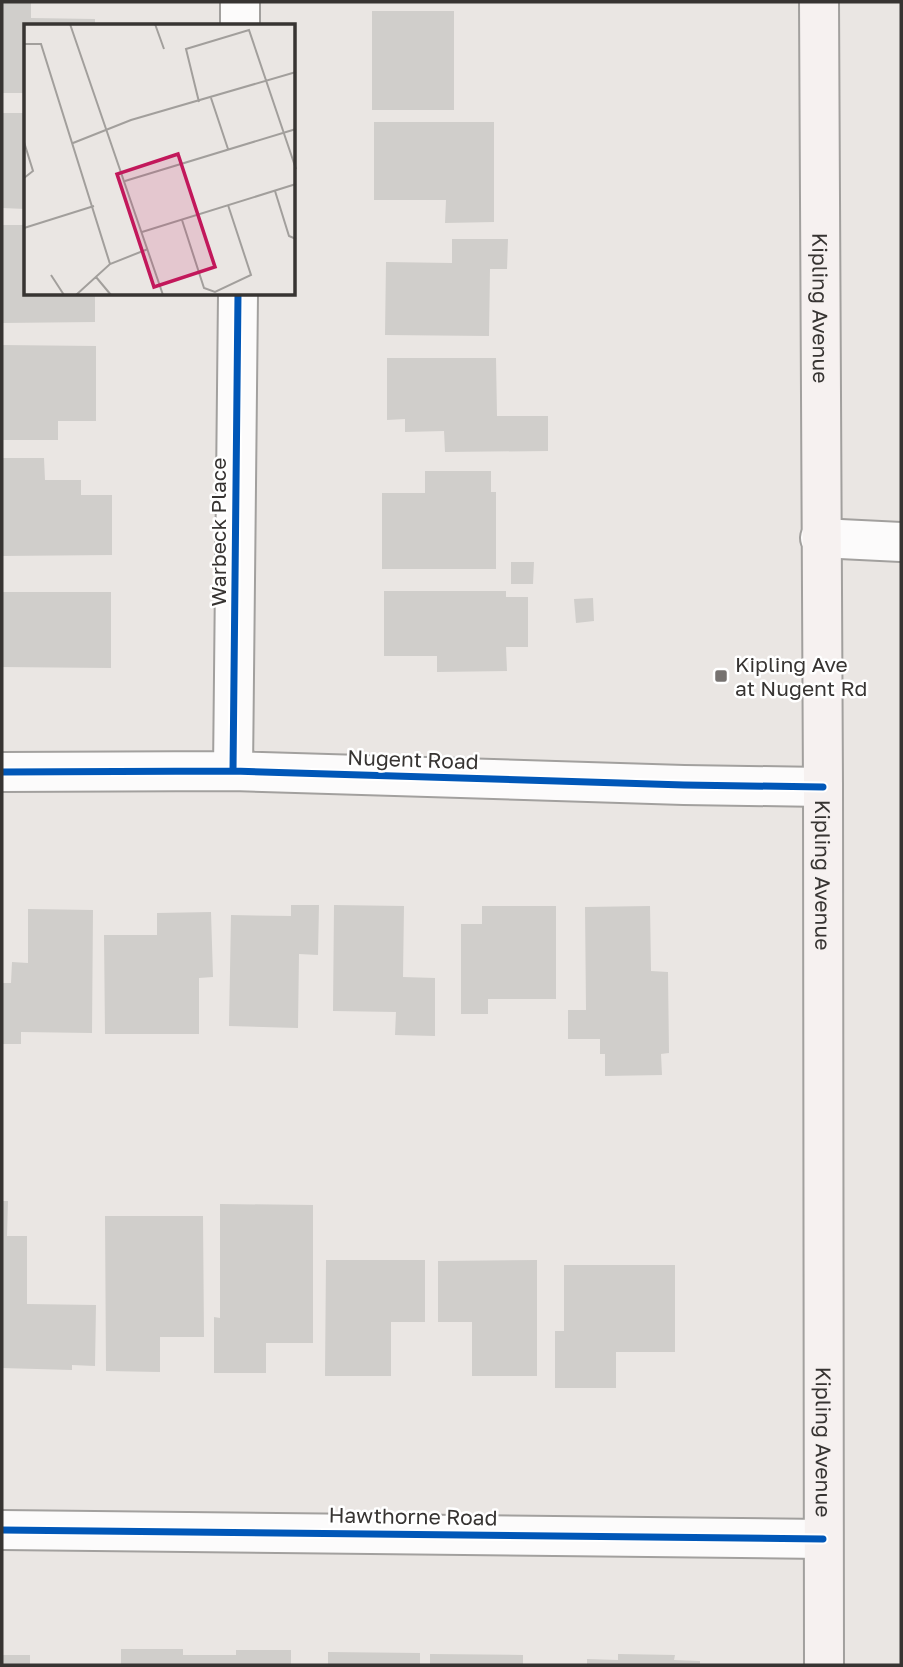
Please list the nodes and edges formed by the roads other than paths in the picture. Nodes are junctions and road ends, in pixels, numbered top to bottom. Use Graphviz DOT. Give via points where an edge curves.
graph roads {
  1 [pos="240,2"];
  2 [pos="818,2"];
  3 [pos="240,24"];
  4 [pos="238,296"];
  5 [pos="820,538"];
  6 [pos="901,542"];
  7 [pos="233,771"];
  8 [pos="2,772"];
  9 [pos="823,787"];
  10 [pos="2,1530"];
  11 [pos="823,1539"];
  12 [pos="824,1665"];
  1 -- 3 [label="street"];
  2 -- 5 [label="main road, Kipling Avenue"];
  4 -- 7 [label="street, Warbeck Place"];
  5 -- 6 [label="street"];
  5 -- 9 [label="main road, Kipling Avenue"];
  7 -- 8 [label="street, Nugent Road"];
  7 -- 9 [label="street, Nugent Road"];
  9 -- 11 [label="main road, Kipling Avenue"];
  10 -- 11 [label="street, Hawthorne Road"];
  11 -- 12 [label="main road, Kipling Avenue"];
}
